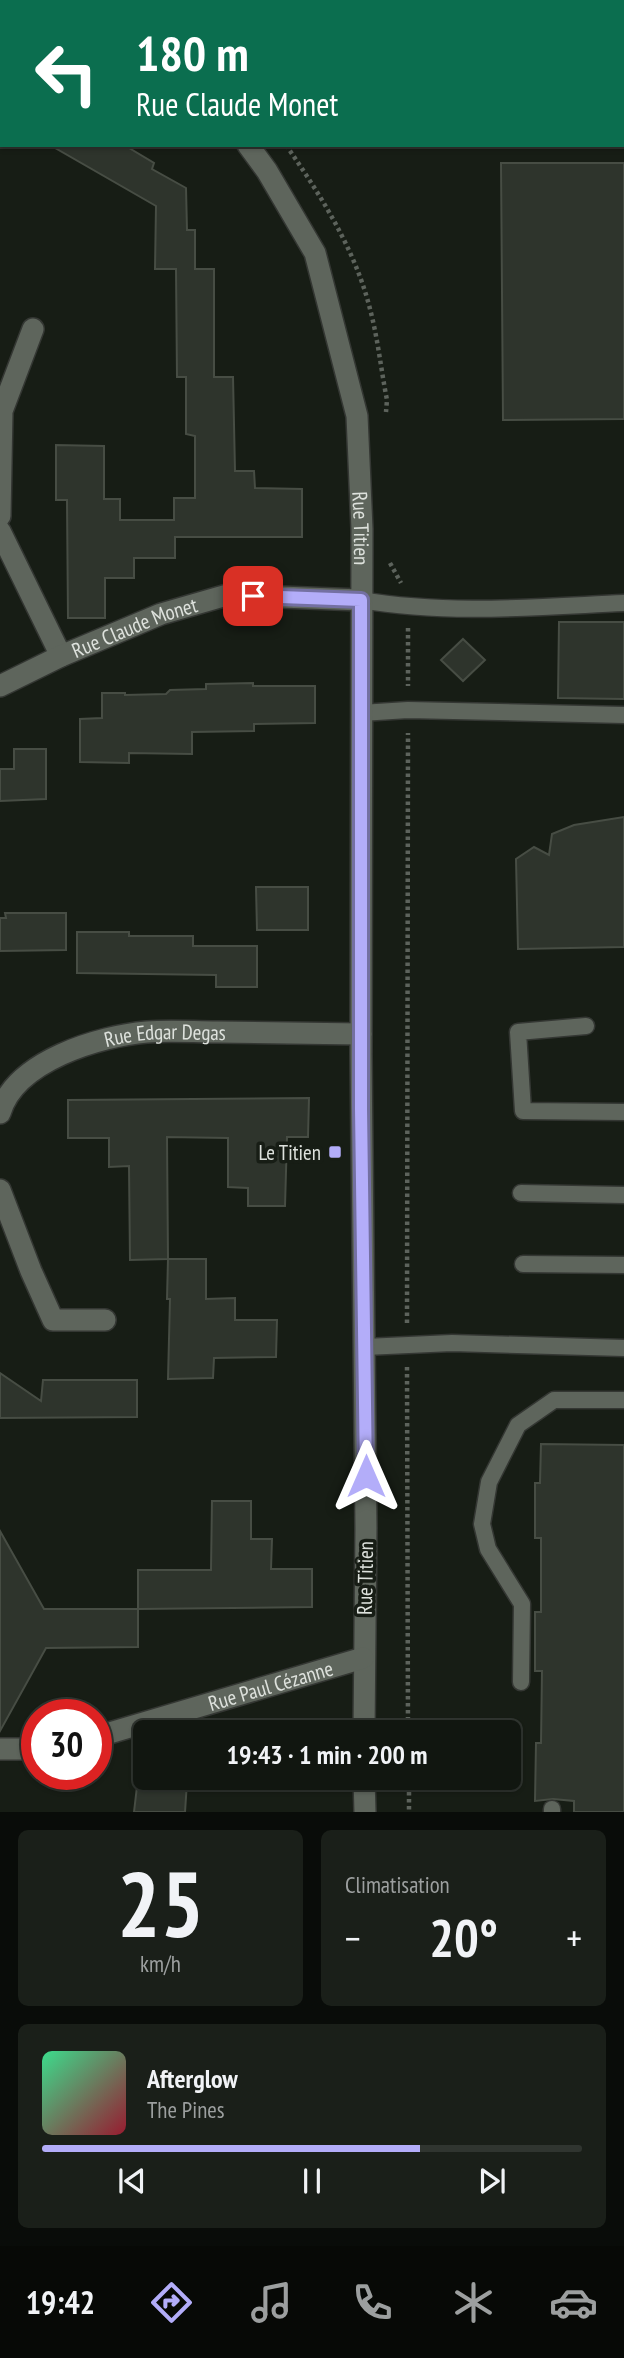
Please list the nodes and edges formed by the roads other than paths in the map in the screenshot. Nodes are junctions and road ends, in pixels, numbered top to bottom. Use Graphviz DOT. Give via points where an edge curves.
graph roads {
  1 [pos="249,147"];
  2 [pos="33,329"];
  3 [pos="0,516"];
  4 [pos="0,531"];
  5 [pos="361,600"];
  6 [pos="624,603"];
  7 [pos="61,656"];
  8 [pos="0,686"];
  9 [pos="361,713"];
  10 [pos="624,715"];
  11 [pos="586,1026"];
  12 [pos="361,1034"];
  13 [pos="624,1112"];
  14 [pos="0,1113"];
  15 [pos="0,1190"];
  16 [pos="521,1193"];
  17 [pos="624,1195"];
  18 [pos="523,1264"];
  19 [pos="624,1265"];
  20 [pos="105,1320"];
  21 [pos="365,1347"];
  22 [pos="624,1348"];
  23 [pos="624,1400"];
  24 [pos="363,1658"];
  25 [pos="521,1682"];
  26 [pos="364,1720"];
  27 [pos="112,1732"];
  28 [pos="0,1749"];
  29 [pos="21,1749"];
  30 [pos="364,1790"];
  31 [pos="365,1812"];
  1 -- 5 [label="street, Rue Titien" via="315,253 357,416"];
  2 -- 3 [label="street" via="2,411"];
  4 -- 7 [label="street"];
  5 -- 6 [label="lane" via="474,610"];
  5 -- 7 [label="street, Rue Claude Monet" via="227,595 161,614"];
  5 -- 9 [label="street, Rue Titien"];
  7 -- 8 [label="street, Rue Claude Monet"];
  9 -- 10 [label="lane"];
  9 -- 12 [label="street, Rue Titien"];
  11 -- 13 [label="lane" via="518,1032 523,1111"];
  12 -- 14 [label="street, Rue Edgar Degas" via="146,1032 88,1043 19,1081"];
  12 -- 21 [label="street, Rue Titien"];
  15 -- 20 [label="street" via="53,1320"];
  16 -- 17 [label="lane"];
  18 -- 19 [label="lane"];
  21 -- 22 [label="lane" via="452,1343"];
  21 -- 24 [label="street, Rue Titien"];
  23 -- 25 [label="lane" via="554,1400 518,1425 489,1482 482,1524 488,1549 522,1604"];
  24 -- 26 [label="street, Rue Titien"];
  24 -- 27 [label="street, Rue Paul Cézanne"];
  28 -- 29 [label="street"];
  30 -- 31 [label="street"];
}
